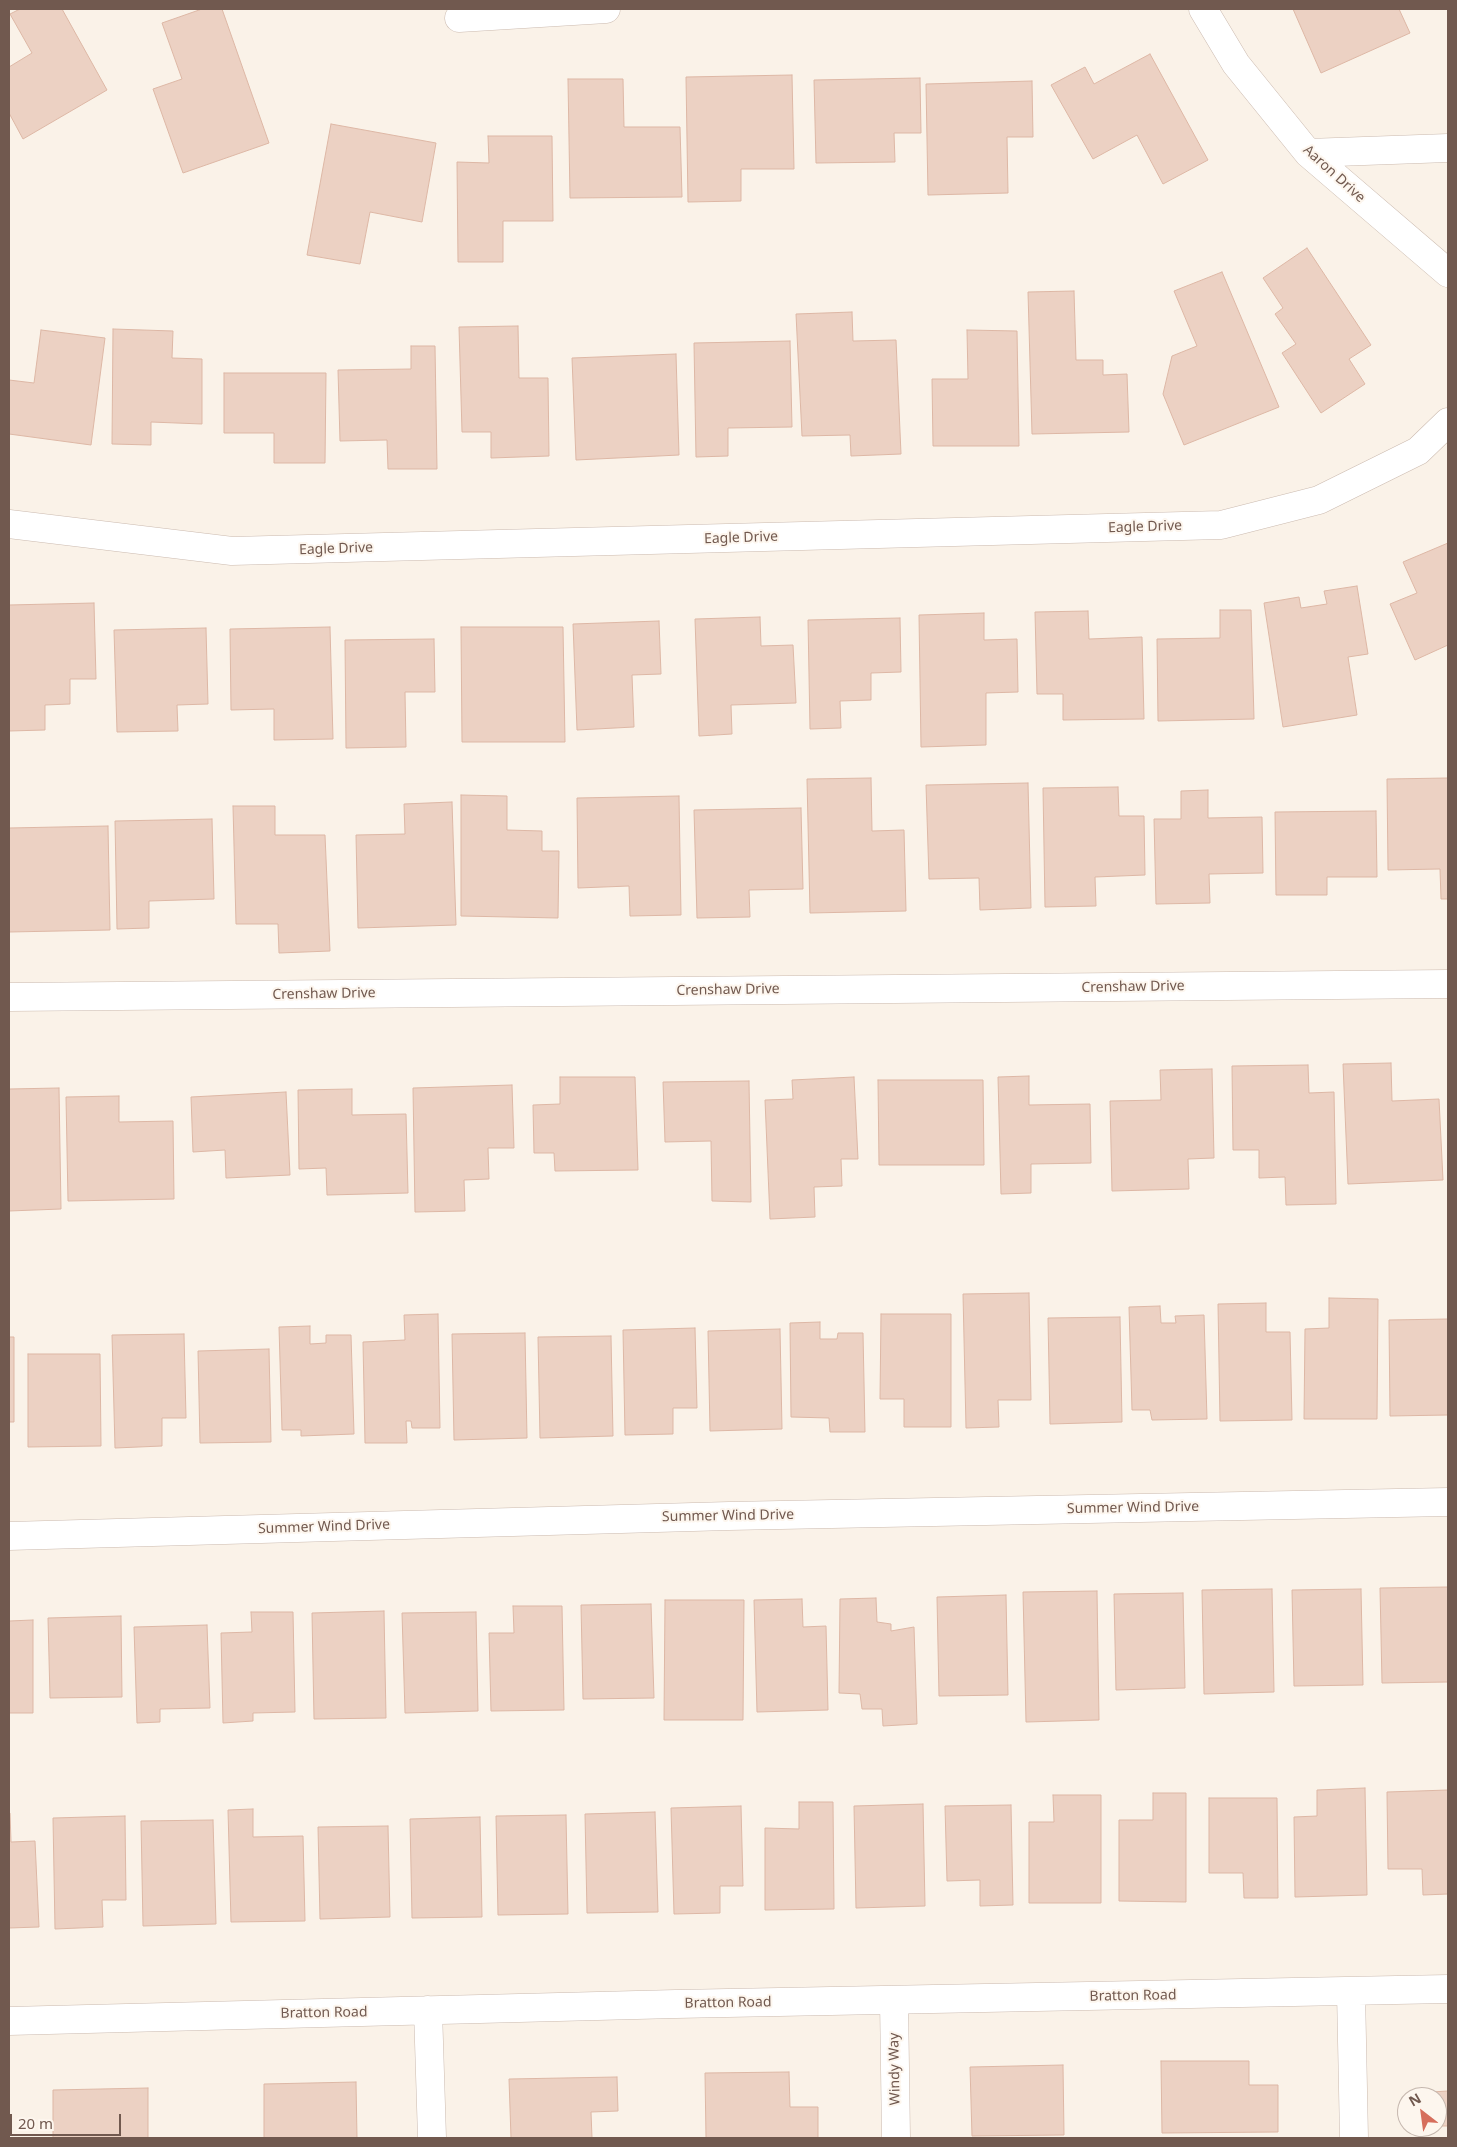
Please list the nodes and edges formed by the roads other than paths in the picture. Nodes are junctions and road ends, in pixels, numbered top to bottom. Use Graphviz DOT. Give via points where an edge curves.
graph roads {
  1 [pos="606,9"];
  2 [pos="1203,9"];
  3 [pos="459,18"];
  4 [pos="1448,148"];
  5 [pos="1308,153"];
  6 [pos="1448,273"];
  7 [pos="1448,422"];
  8 [pos="9,524"];
  9 [pos="1448,984"];
  10 [pos="9,997"];
  11 [pos="1448,1502"];
  12 [pos="9,1536"];
  13 [pos="1448,1989"];
  14 [pos="1351,1992"];
  15 [pos="894,2000"];
  16 [pos="428,2010"];
  17 [pos="9,2021"];
  18 [pos="432,2138"];
  19 [pos="896,2138"];
  20 [pos="1354,2138"];
  1 -- 3 [label="street"];
  2 -- 5 [label="street, Aaron Drive" via="1236,64"];
  4 -- 5 [label="street"];
  5 -- 6 [label="street, Aaron Drive"];
  7 -- 8 [label="street, Eagle Drive" via="1418,451 1319,500 1221,525 232,551"];
  9 -- 10 [label="street, Crenshaw Drive"];
  11 -- 12 [label="street, Summer Wind Drive" via="729,1516"];
  13 -- 14 [label="street, Bratton Road"];
  14 -- 15 [label="street, Bratton Road"];
  14 -- 20 [label="street"];
  15 -- 16 [label="street, Bratton Road"];
  15 -- 19 [label="street, Windy Way"];
  16 -- 17 [label="street, Bratton Road"];
  16 -- 18 [label="street"];
}
